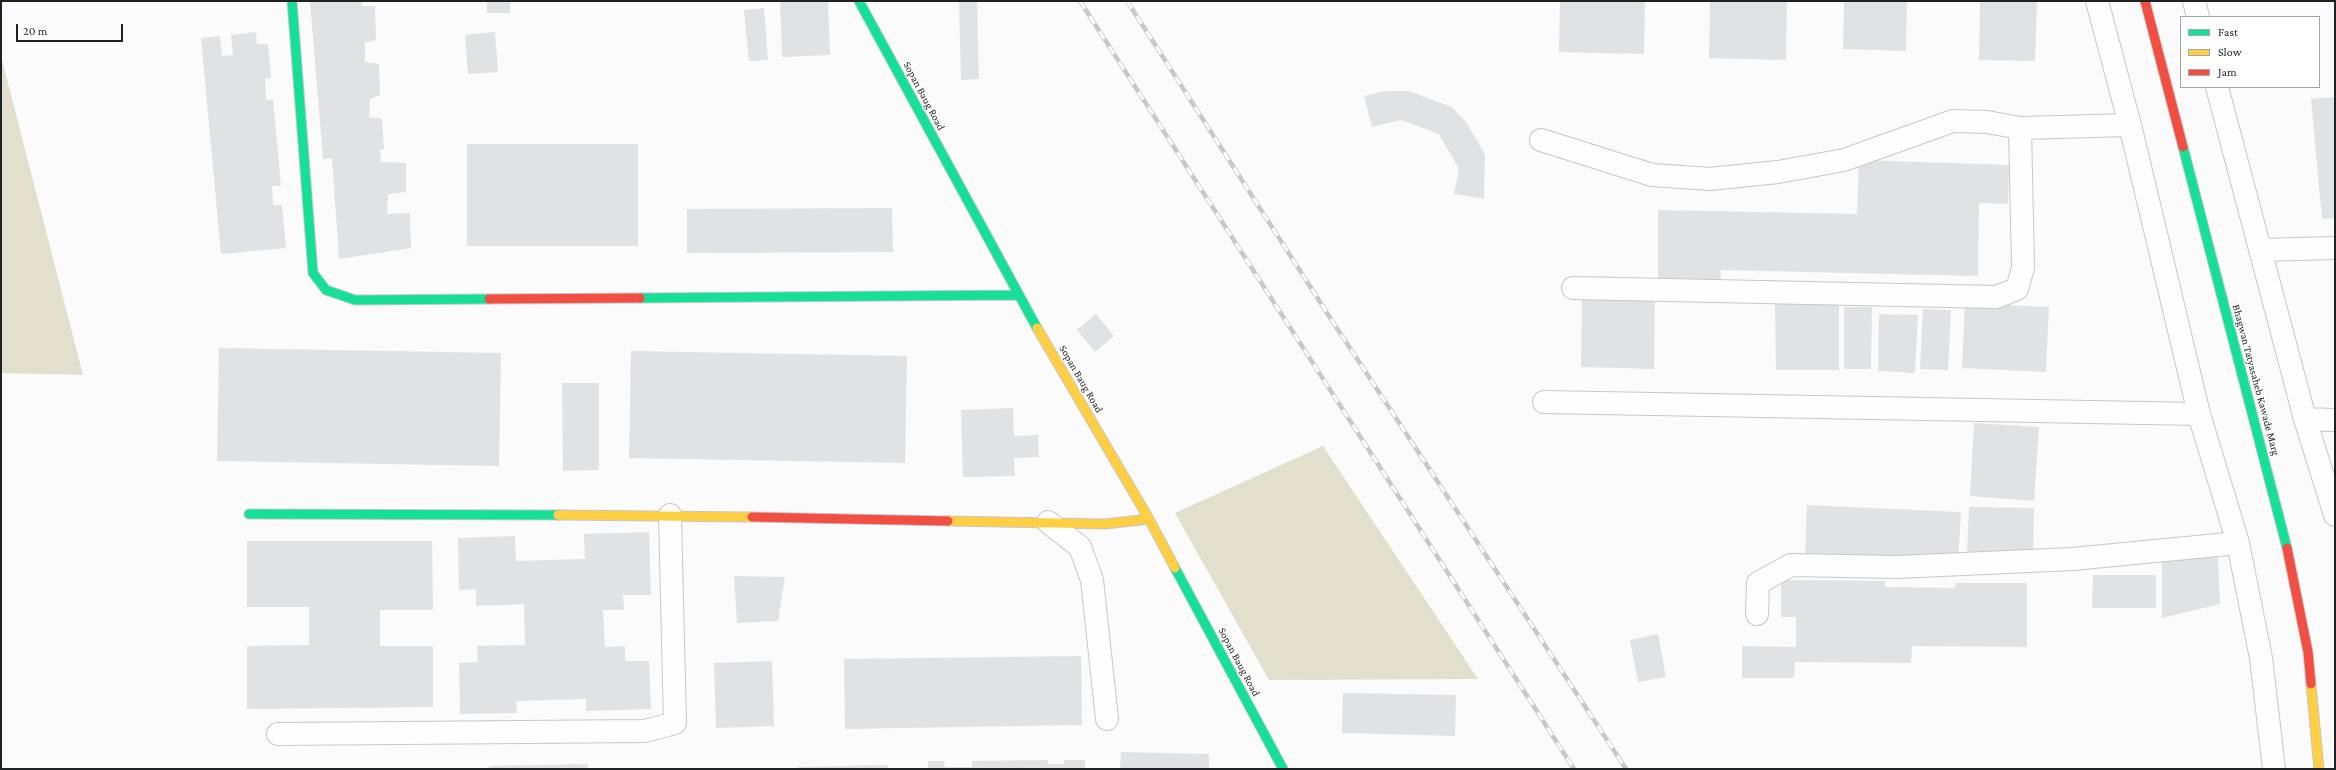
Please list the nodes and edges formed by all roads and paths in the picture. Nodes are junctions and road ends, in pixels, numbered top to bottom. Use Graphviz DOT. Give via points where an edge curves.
graph roads {
  1 [pos="292,1"];
  2 [pos="859,1"];
  3 [pos="2097,1"];
  4 [pos="2145,1"];
  5 [pos="2194,1"];
  6 [pos="2198,16"];
  7 [pos="2217,88"];
  8 [pos="2130,125"];
  9 [pos="2020,128"];
  10 [pos="1541,140"];
  11 [pos="2335,248"];
  12 [pos="2260,250"];
  13 [pos="1573,288"];
  14 [pos="1018,295"];
  15 [pos="1544,402"];
  16 [pos="2199,414"];
  17 [pos="2306,419"];
  18 [pos="2335,420"];
  19 [pos="249,514"];
  20 [pos="670,515"];
  21 [pos="2335,515"];
  22 [pos="1149,520"];
  23 [pos="1048,522"];
  24 [pos="2238,543"];
  25 [pos="1757,614"];
  26 [pos="1106,719"];
  27 [pos="278,734"];
  28 [pos="1283,769"];
  29 [pos="2274,769"];
  30 [pos="2319,769"];
  1 -- 14 [label="street" via="313,273 326,290 355,300"];
  2 -- 14 [label="street, Sopan Baug Road"];
  3 -- 8 [label="street"];
  4 -- 30 [label="street, Bhagwan Tatyasaheb Kawade Marg" via="2285,537 2308,652"];
  5 -- 6 [label="street"];
  7 -- 12 [label="street"];
  8 -- 9 [label="street"];
  8 -- 16 [label="street"];
  9 -- 10 [label="street" via="1987,122 1953,121 1844,160 1778,172 1710,179 1652,175"];
  9 -- 13 [label="street" via="2023,268 2017,289 1996,297"];
  11 -- 12 [label="street"];
  12 -- 17 [label="street"];
  14 -- 22 [label="street, Sopan Baug Road"];
  15 -- 16 [label="street"];
  16 -- 24 [label="street"];
  17 -- 18 [label="street"];
  17 -- 21 [label="street"];
  19 -- 20 [label="street"];
  20 -- 23 [label="street"];
  20 -- 27 [label="street" via="675,723 645,731"];
  22 -- 23 [label="street" via="1105,524"];
  22 -- 28 [label="street, Sopan Baug Road"];
  23 -- 26 [label="street" via="1080,547 1092,580"];
  24 -- 25 [label="street" via="2066,559 1897,567 1790,565 1758,584"];
  24 -- 29 [label="street" via="2261,658"];
}
